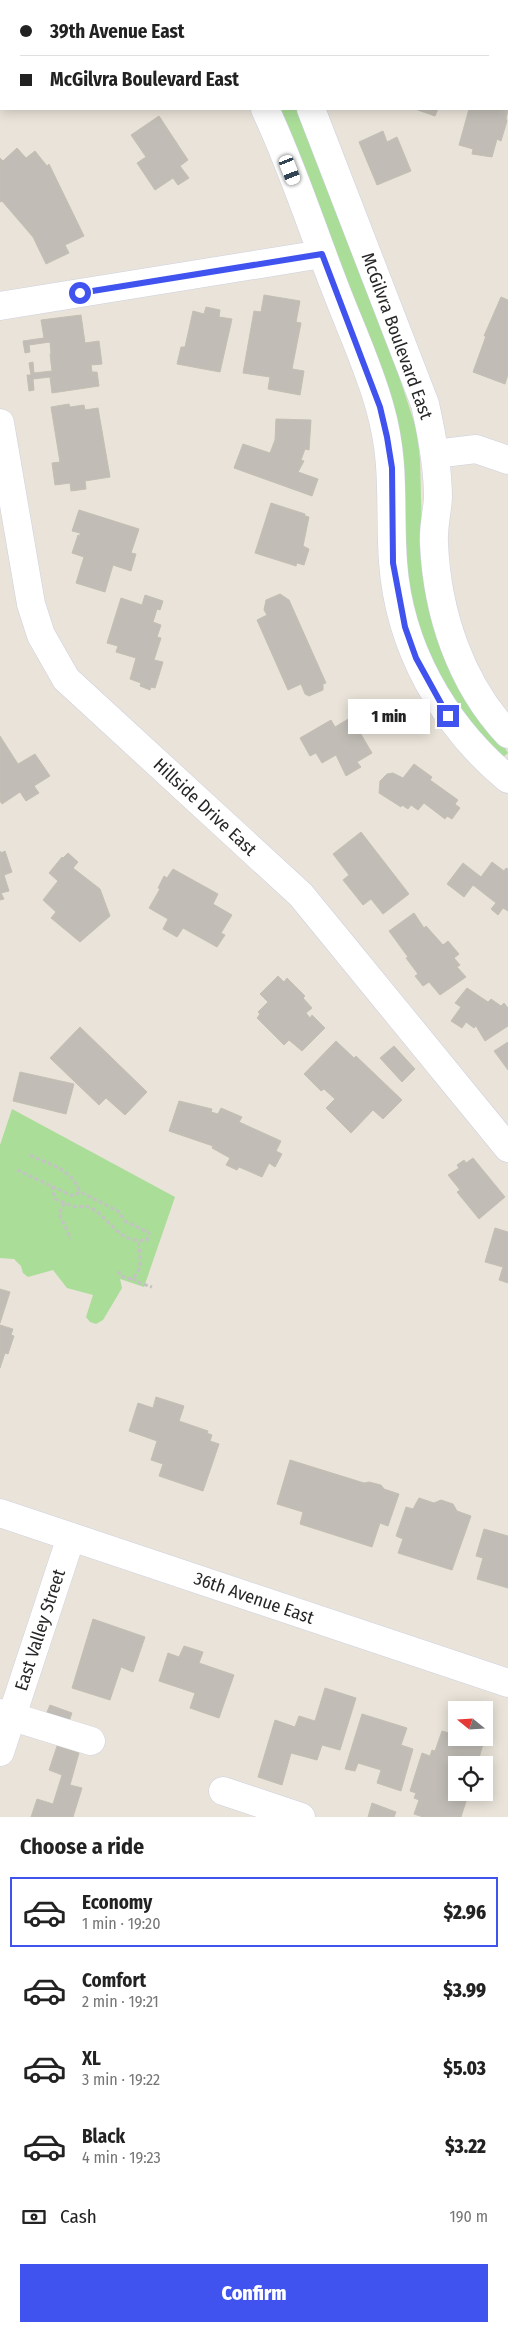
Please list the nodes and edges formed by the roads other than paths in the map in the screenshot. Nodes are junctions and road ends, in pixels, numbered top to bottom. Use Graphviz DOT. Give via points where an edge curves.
graph roads {
  1 [pos="266,110"];
  2 [pos="311,110"];
  3 [pos="322,254"];
  4 [pos="0,306"];
  5 [pos="0,422"];
  6 [pos="435,454"];
  7 [pos="508,460"];
  8 [pos="508,734"];
  9 [pos="508,780"];
  10 [pos="508,1148"];
  11 [pos="0,1513"];
  12 [pos="71,1537"];
  13 [pos="508,1684"];
  14 [pos="6,1714"];
  15 [pos="92,1741"];
  16 [pos="0,1752"];
  17 [pos="223,1791"];
  18 [pos="301,1817"];
  1 -- 3 [label="street"];
  2 -- 6 [label="street, McGilvra Boulevard East" via="424,404"];
  3 -- 4 [label="street"];
  3 -- 9 [label="street" via="380,407 387,437 392,468 393,563 405,627 416,658 448,716 468,742"];
  5 -- 10 [label="street, Hillside Drive East" via="31,604 41,635 66,679 301,895"];
  6 -- 7 [label="street" via="476,449"];
  6 -- 8 [label="street, McGilvra Boulevard East" via="438,498 434,541 437,581 446,620 459,658 478,694"];
  11 -- 12 [label="street, 36th Avenue East"];
  12 -- 13 [label="street, 36th Avenue East"];
  12 -- 14 [label="street, East Valley Street"];
  14 -- 15 [label="street"];
  14 -- 16 [label="street, East Valley Street"];
  17 -- 18 [label="street"];
}
